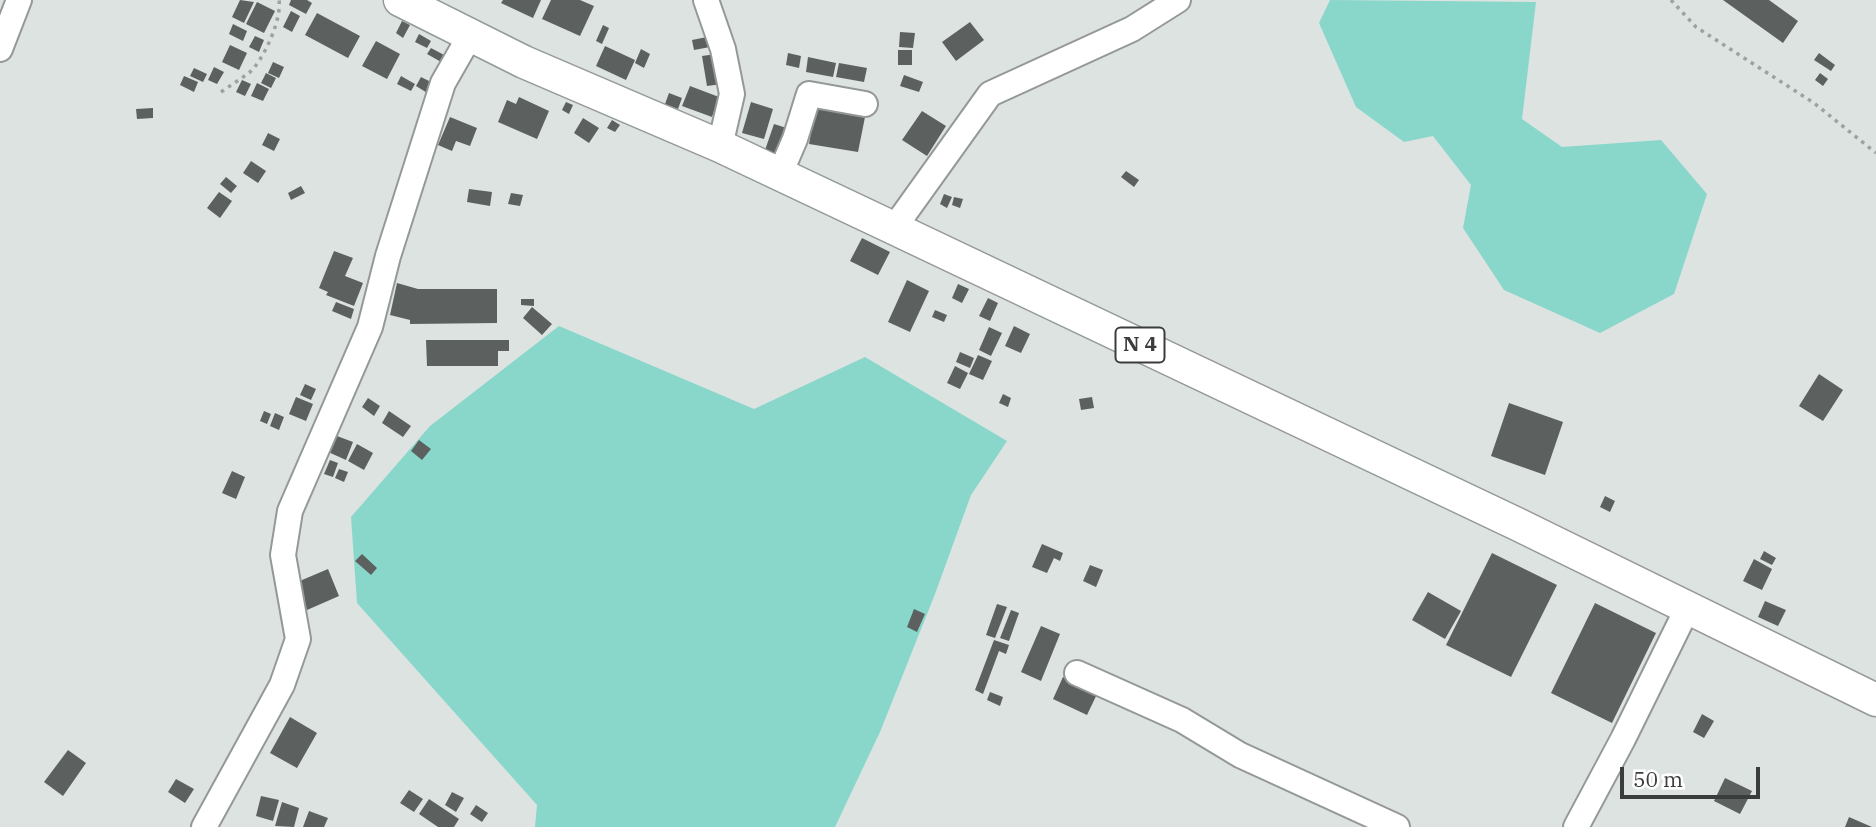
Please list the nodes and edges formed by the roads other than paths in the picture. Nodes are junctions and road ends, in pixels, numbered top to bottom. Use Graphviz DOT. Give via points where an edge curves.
graph roads {
  1 [pos="19,0"];
  2 [pos="400,0"];
  3 [pos="706,0"];
  4 [pos="1178,0"];
  5 [pos="471,34"];
  6 [pos="0,49"];
  7 [pos="865,104"];
  8 [pos="720,146"];
  9 [pos="779,174"];
  10 [pos="894,228"];
  11 [pos="1688,607"];
  12 [pos="1077,673"];
  13 [pos="1876,700"];
  14 [pos="204,827"];
  15 [pos="1397,827"];
  16 [pos="1576,827"];
  1 -- 6 [label="street"];
  2 -- 5 [label="main road, N 4"];
  3 -- 8 [label="street" via="732,94"];
  4 -- 10 [label="street" via="1132,29 990,94"];
  5 -- 8 [label="main road, N 4" via="524,62"];
  5 -- 14 [label="street" via="443,83 370,327 290,511 283,555 298,639 282,685"];
  7 -- 9 [label="street" via="809,94"];
  8 -- 9 [label="main road, N 4"];
  9 -- 10 [label="main road, N 4"];
  10 -- 11 [label="main road, N 4"];
  11 -- 13 [label="main road, N 4"];
  11 -- 16 [label="street"];
  12 -- 15 [label="street"];
}
